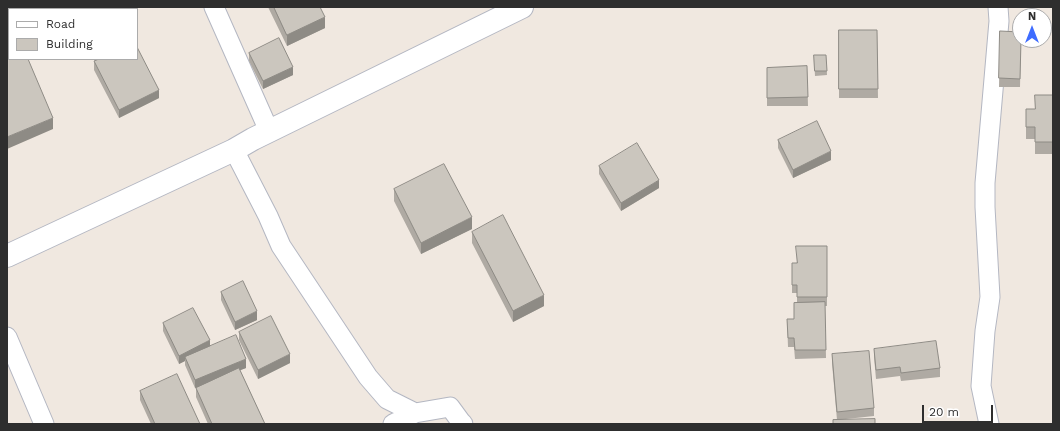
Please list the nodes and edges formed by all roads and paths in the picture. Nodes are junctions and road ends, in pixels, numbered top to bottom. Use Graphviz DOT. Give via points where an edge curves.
graph roads {
  1 [pos="214,7"];
  2 [pos="522,7"];
  3 [pos="998,7"];
  4 [pos="269,131"];
  5 [pos="234,150"];
  6 [pos="7,256"];
  7 [pos="7,337"];
  8 [pos="415,413"];
  9 [pos="44,424"];
  10 [pos="393,424"];
  11 [pos="463,424"];
  12 [pos="989,424"];
  1 -- 4 [label="street"];
  2 -- 4 [label="street"];
  3 -- 12 [label="street" via="999,21 985,183 990,297 981,386"];
  4 -- 5 [label="street"];
  5 -- 6 [label="street"];
  5 -- 8 [label="street" via="281,246 368,377 387,399"];
  7 -- 9 [label="street"];
  8 -- 10 [label="street"];
  8 -- 11 [label="street" via="450,407"];
}
